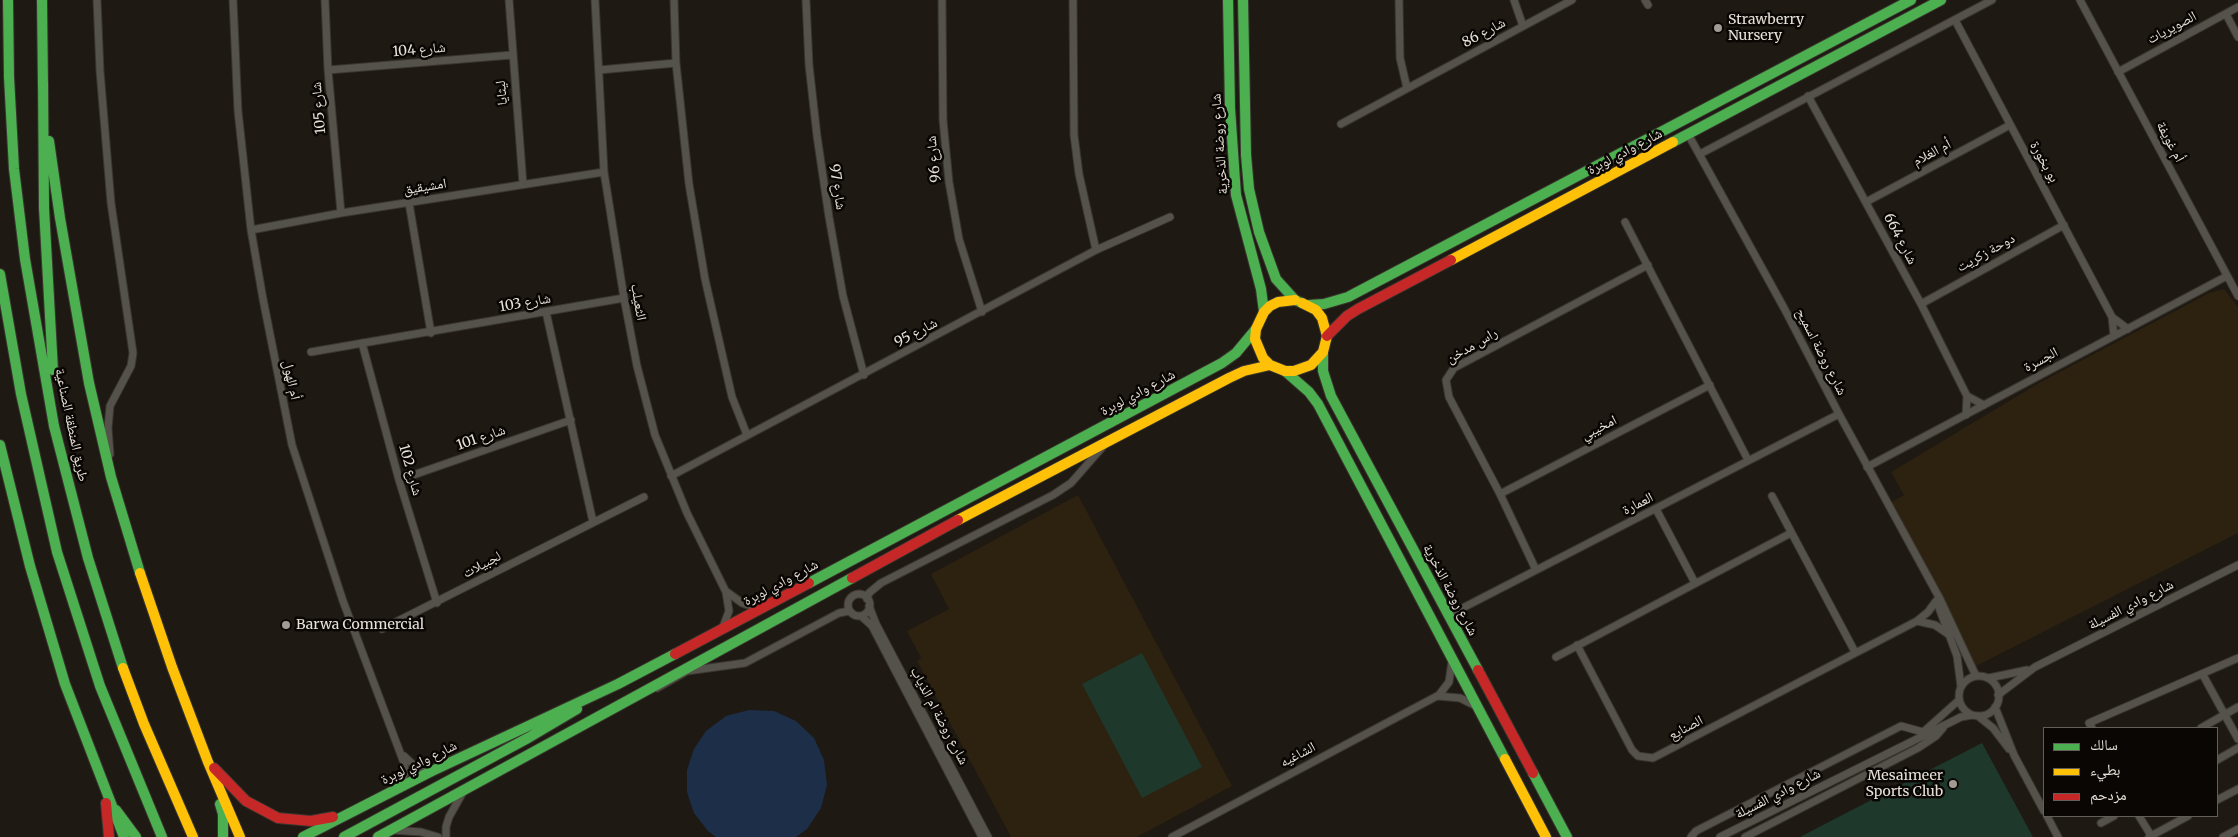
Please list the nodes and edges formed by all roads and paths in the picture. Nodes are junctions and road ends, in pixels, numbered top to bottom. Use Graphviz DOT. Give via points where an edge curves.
graph roads {
  1 [pos="8,0"];
  2 [pos="42,0"];
  3 [pos="97,0"];
  4 [pos="233,0"];
  5 [pos="325,0"];
  6 [pos="509,0"];
  7 [pos="595,0"];
  8 [pos="674,0"];
  9 [pos="806,0"];
  10 [pos="942,0"];
  11 [pos="1073,0"];
  12 [pos="1228,0"];
  13 [pos="1243,0"];
  14 [pos="1399,0"];
  15 [pos="1514,0"];
  16 [pos="1572,0"];
  17 [pos="1910,0"];
  18 [pos="1941,0"];
  19 [pos="1992,0"];
  20 [pos="2080,0"];
  21 [pos="2238,7"];
  22 [pos="2226,14"];
  23 [pos="1955,20"];
  24 [pos="1523,26"];
  25 [pos="2238,37"];
  26 [pos="512,55"];
  27 [pos="676,63"];
  28 [pos="328,70"];
  29 [pos="599,70"];
  30 [pos="2118,72"];
  31 [pos="43,82"];
  32 [pos="1407,88"];
  33 [pos="1808,96"];
  34 [pos="1341,124"];
  35 [pos="2010,125"];
  36 [pos="1688,134"];
  37 [pos="1700,154"];
  38 [pos="604,172"];
  39 [pos="523,184"];
  40 [pos="1866,202"];
  41 [pos="409,203"];
  42 [pos="341,213"];
  43 [pos="1170,217"];
  44 [pos="1625,222"];
  45 [pos="2064,225"];
  46 [pos="251,230"];
  47 [pos="1096,250"];
  48 [pos="1648,265"];
  49 [pos="0,274"];
  50 [pos="2227,276"];
  51 [pos="2238,296"];
  52 [pos="624,298"];
  53 [pos="1295,300"];
  54 [pos="1921,304"];
  55 [pos="1309,305"];
  56 [pos="546,312"];
  57 [pos="982,312"];
  58 [pos="1264,312"];
  59 [pos="2112,317"];
  60 [pos="2128,328"];
  61 [pos="1256,329"];
  62 [pos="431,333"];
  63 [pos="1327,336"];
  64 [pos="2114,336"];
  65 [pos="362,343"];
  66 [pos="311,352"];
  67 [pos="1323,352"];
  68 [pos="1270,365"];
  69 [pos="1285,371"];
  70 [pos="864,375"];
  71 [pos="1710,385"];
  72 [pos="1967,396"];
  73 [pos="1984,405"];
  74 [pos="1839,414"];
  75 [pos="1966,415"];
  76 [pos="571,420"];
  77 [pos="54,426"];
  78 [pos="746,435"];
  79 [pos="1108,440"];
  80 [pos="0,445"];
  81 [pos="1748,460"];
  82 [pos="1867,466"];
  83 [pos="671,476"];
  84 [pos="112,477"];
  85 [pos="398,480"];
  86 [pos="1500,494"];
  87 [pos="1772,496"];
  88 [pos="644,497"];
  89 [pos="1656,509"];
  90 [pos="593,522"];
  91 [pos="1791,533"];
  92 [pos="2238,565"];
  93 [pos="1536,570"];
  94 [pos="1929,582"];
  95 [pos="1695,583"];
  96 [pos="726,592"];
  97 [pos="1936,601"];
  98 [pos="868,602"];
  99 [pos="437,603"];
  100 [pos="760,609"];
  101 [pos="849,611"];
  102 [pos="1449,615"];
  103 [pos="861,616"];
  104 [pos="1917,621"];
  105 [pos="382,629"];
  106 [pos="722,629"];
  107 [pos="1950,636"];
  108 [pos="1577,645"];
  109 [pos="1855,652"];
  110 [pos="1556,656"];
  111 [pos="2238,658"];
  112 [pos="1452,659"];
  113 [pos="2035,667"];
  114 [pos="2202,675"];
  115 [pos="1976,676"];
  116 [pos="1989,678"];
  117 [pos="618,684"];
  118 [pos="1961,687"];
  119 [pos="1998,695"];
  120 [pos="1436,696"];
  121 [pos="1959,700"];
  122 [pos="622,703"];
  123 [pos="1477,706"];
  124 [pos="1995,707"];
  125 [pos="2238,707"];
  126 [pos="1975,715"];
  127 [pos="2225,715"];
  128 [pos="1945,725"];
  129 [pos="2092,727"];
  130 [pos="2203,727"];
  131 [pos="1923,732"];
  132 [pos="2238,739"];
  133 [pos="1902,746"];
  134 [pos="2238,748"];
  135 [pos="399,750"];
  136 [pos="2014,755"];
  137 [pos="2218,759"];
  138 [pos="208,762"];
  139 [pos="432,771"];
  140 [pos="399,788"];
  141 [pos="2238,789"];
  142 [pos="463,792"];
  143 [pos="106,795"];
  144 [pos="2218,799"];
  145 [pos="2043,809"];
  146 [pos="344,814"];
  147 [pos="2048,817"];
  148 [pos="2112,817"];
  149 [pos="2140,817"];
  150 [pos="2186,817"];
  151 [pos="2101,823"];
  152 [pos="2238,829"];
  153 [pos="392,830"];
  154 [pos="109,837"];
  155 [pos="124,837"];
  156 [pos="136,837"];
  157 [pos="162,837"];
  158 [pos="193,837"];
  159 [pos="223,837"];
  160 [pos="240,837"];
  161 [pos="303,837"];
  162 [pos="344,837"];
  163 [pos="378,837"];
  164 [pos="438,837"];
  165 [pos="446,837"];
  166 [pos="982,837"];
  167 [pos="988,837"];
  168 [pos="1172,837"];
  169 [pos="1546,837"];
  170 [pos="1566,837"];
  171 [pos="1691,837"];
  172 [pos="1720,837"];
  173 [pos="1745,837"];
  174 [pos="2058,837"];
  175 [pos="2151,837"];
  176 [pos="2223,837"];
  1 -- 77 [label="main road, طريق المنطقة الصناعية" via="8,77 14,169 25,259"];
  2 -- 31 [label="main road, طريق المنطقة الصناعية"];
  3 -- 84 [label="street, طريق المنطقة الصناعية" via="111,203 133,353 131,366 108,416"];
  4 -- 46 [label="street, أم الهول" via="238,111"];
  5 -- 28 [label="street, شارع 105"];
  6 -- 26 [label="street, ليثايا"];
  7 -- 29 [label="street, الثعيلب"];
  8 -- 27 [label="street"];
  9 -- 70 [label="street, شارع 97" via="811,83 829,217 843,296"];
  10 -- 57 [label="street, شارع 96" via="943,120 949,182 959,239"];
  11 -- 47 [label="street" via="1074,134 1082,192"];
  12 -- 58 [label="main road, شارع روضة الذخرية" via="1236,195"];
  13 -- 53 [label="main road, شارع روضة الذخرية" via="1244,110 1250,189 1271,269 1283,290"];
  14 -- 32 [label="street" via="1400,58"];
  15 -- 24 [label="street"];
  16 -- 24 [label="street, شارع 86"];
  17 -- 55 [label="main road, شارع وادي لوبرة" via="1348,297"];
  18 -- 36 [label="main road, شارع وادي لوبرة"];
  19 -- 23 [label="street"];
  20 -- 30 [label="street, أم غويفة"];
  21 -- 22 [label="street, الصويريات"];
  22 -- 25 [label="street"];
  22 -- 30 [label="street, الصويريات"];
  23 -- 33 [label="street"];
  23 -- 35 [label="street, بو بخورة"];
  24 -- 32 [label="street, شارع 86"];
  26 -- 28 [label="street, شارع 104"];
  26 -- 39 [label="street, ليثايا"];
  27 -- 29 [label="street"];
  27 -- 78 [label="street" via="689,184 705,279 732,398"];
  28 -- 42 [label="street, شارع 105"];
  29 -- 38 [label="street, الثعيلب"];
  30 -- 50 [label="street, أم غويفة"];
  31 -- 77 [label="main road" via="42,153"];
  31 -- 84 [label="main road, طريق المنطقة الصناعية" via="50,155 70,279 89,383"];
  32 -- 34 [label="street, شارع 86"];
  33 -- 37 [label="street"];
  33 -- 40 [label="street, شارع 664"];
  35 -- 40 [label="street, أم الغلام"];
  35 -- 45 [label="street, بو بخورة"];
  36 -- 37 [label="street, شارع روضة اسميح"];
  36 -- 63 [label="main road, شارع وادي لوبرة" via="1358,309"];
  37 -- 74 [label="street, شارع روضة اسميح"];
  38 -- 39 [label="street, امشيقيق"];
  38 -- 52 [label="street, الثعيلب"];
  39 -- 41 [label="street, امشيقيق"];
  40 -- 54 [label="street, شارع 664"];
  41 -- 42 [label="street, امشيقيق"];
  41 -- 62 [label="street"];
  42 -- 46 [label="street, امشيقيق"];
  43 -- 47 [label="street, شارع 95"];
  44 -- 48 [label="street"];
  45 -- 54 [label="street, دوحة زكريت"];
  45 -- 59 [label="street, بو بخورة"];
  46 -- 135 [label="street, أم الهول" via="292,445 343,601"];
  47 -- 57 [label="street, شارع 95"];
  48 -- 71 [label="street"];
  48 -- 86 [label="street, راس مدخن" via="1454,368 1449,374 1446,380 1449,397"];
  49 -- 157 [label="main road" via="21,394 57,552 100,686"];
  50 -- 51 [label="street, أم غويفة"];
  50 -- 60 [label="street, الجسرة"];
  52 -- 56 [label="street, شارع 103"];
  52 -- 83 [label="street, الثعيلب" via="655,435"];
  53 -- 55 [label="main road"];
  53 -- 58 [label="main road" via="1278,302"];
  54 -- 72 [label="street, شارع 664"];
  55 -- 63 [label="main road" via="1322,318"];
  56 -- 62 [label="street, شارع 103"];
  56 -- 76 [label="street"];
  57 -- 70 [label="street, شارع 95"];
  58 -- 61 [label="main road"];
  59 -- 60 [label="street, بو بخورة"];
  59 -- 64 [label="street, بو بخورة"];
  60 -- 64 [label="street, الجسرة"];
  61 -- 68 [label="main road" via="1258,349"];
  61 -- 100 [label="main road, شارع وادي لوبرة" via="1236,353 1222,363"];
  62 -- 65 [label="street, شارع 103"];
  63 -- 67 [label="main road"];
  64 -- 73 [label="street, الجسرة"];
  65 -- 66 [label="street, شارع 103"];
  65 -- 85 [label="street, شارع 102"];
  67 -- 69 [label="main road" via="1311,365 1294,372"];
  67 -- 102 [label="main road, شارع روضة الذخرية" via="1323,371 1331,396"];
  68 -- 69 [label="main road"];
  68 -- 79 [label="main road, شارع وادي لوبرة" via="1244,371"];
  69 -- 112 [label="main road" via="1310,392 1318,404"];
  70 -- 78 [label="street, شارع 95"];
  71 -- 81 [label="street"];
  71 -- 86 [label="street, امخيبي"];
  72 -- 73 [label="street"];
  72 -- 75 [label="street, شارع 664"];
  73 -- 75 [label="street, الجسرة"];
  74 -- 81 [label="street, العمارة"];
  74 -- 82 [label="street, شارع روضة اسميح"];
  75 -- 82 [label="street, الجسرة"];
  76 -- 85 [label="street, شارع 101"];
  76 -- 90 [label="street"];
  77 -- 158 [label="main road, طريق المنطقة الصناعية" via="88,558 117,650 144,724"];
  78 -- 83 [label="street, شارع 95"];
  79 -- 98 [label="street" via="1071,483 882,583 869,593"];
  79 -- 122 [label="main road, شارع وادي لوبرة"];
  80 -- 143 [label="main road" via="30,566 63,676"];
  81 -- 89 [label="street, العمارة"];
  82 -- 94 [label="street, شارع روضة اسميح"];
  83 -- 96 [label="street, الثعيلب"];
  84 -- 138 [label="main road, طريق المنطقة الصناعية" via="141,576"];
  85 -- 99 [label="street, شارع 102"];
  86 -- 93 [label="street, راس مدخن"];
  87 -- 91 [label="street"];
  88 -- 90 [label="street, لجبيلات"];
  89 -- 93 [label="street, العمارة"];
  89 -- 95 [label="street"];
  90 -- 99 [label="street, لجبيلات"];
  91 -- 95 [label="street"];
  91 -- 109 [label="street"];
  92 -- 113 [label="street, شارع وادي الفسيلة"];
  93 -- 102 [label="street, العمارة"];
  94 -- 97 [label="street, شارع روضة اسميح"];
  94 -- 115 [label="street, شارع روضة اسميح"];
  95 -- 108 [label="street"];
  96 -- 100 [label="street" via="742,603"];
  96 -- 106 [label="street, الثعيلب" via="729,611"];
  97 -- 104 [label="street, الصنايع"];
  97 -- 107 [label="street, شارع روضة اسميح"];
  98 -- 101 [label="street" via="861,594 852,596 848,603"];
  98 -- 103 [label="street" via="868,610"];
  98 -- 167 [label="street, شارع روضة ام الذياب" via="876,624"];
  99 -- 105 [label="street, لجبيلات"];
  100 -- 106 [label="main road, شارع وادي لوبرة"];
  101 -- 103 [label="street"];
  101 -- 122 [label="street" via="839,613 745,663 687,671 668,684"];
  102 -- 170 [label="main road, شارع روضة الذخرية"];
  103 -- 166 [label="street, شارع روضة ام الذياب" via="872,626"];
  104 -- 107 [label="street" via="1935,624"];
  104 -- 109 [label="street, الصنايع"];
  106 -- 117 [label="main road, شارع وادي لوبرة"];
  107 -- 118 [label="street, شارع روضة اسميح"];
  108 -- 109 [label="street, الصنايع" via="1632,750 1645,758 1662,755"];
  108 -- 110 [label="street"];
  111 -- 114 [label="street"];
  112 -- 120 [label="street, الشاغيه" via="1449,682"];
  112 -- 123 [label="main road"];
  113 -- 116 [label="street, شارع وادي الفسيلة"];
  113 -- 119 [label="street, شارع وادي الفسيلة"];
  114 -- 127 [label="street"];
  114 -- 129 [label="street" via="2089,722"];
  115 -- 116 [label="street"];
  115 -- 118 [label="street"];
  116 -- 119 [label="street"];
  117 -- 139 [label="main road, شارع وادي لوبرة"];
  117 -- 162 [label="main road" via="528,738"];
  118 -- 121 [label="street"];
  119 -- 124 [label="street"];
  120 -- 123 [label="street" via="1460,698"];
  120 -- 168 [label="street, الشاغيه"];
  121 -- 126 [label="street" via="1964,709"];
  121 -- 131 [label="street, شارع وادي الفسيلة"];
  122 -- 142 [label="main road, شارع وادي لوبرة"];
  123 -- 169 [label="main road"];
  124 -- 126 [label="street" via="1984,715"];
  124 -- 136 [label="street"];
  125 -- 127 [label="street"];
  126 -- 128 [label="street, شارع وادي الفسيلة" via="1961,717"];
  126 -- 136 [label="street" via="1993,728"];
  127 -- 130 [label="street"];
  127 -- 132 [label="street"];
  128 -- 133 [label="street, شارع وادي الفسيلة"];
  128 -- 173 [label="street" via="1936,736 1918,748"];
  131 -- 133 [label="street, شارع وادي الفسيلة"];
  131 -- 171 [label="street" via="1902,726 1696,831"];
  133 -- 172 [label="street, شارع وادي الفسيلة"];
  134 -- 137 [label="street"];
  135 -- 139 [label="street, أم الهول" via="416,767"];
  135 -- 140 [label="street, أم الهول" via="405,773"];
  136 -- 145 [label="street"];
  138 -- 146 [label="main road" via="246,801 278,818 311,820"];
  138 -- 159 [label="main road" via="223,814"];
  138 -- 160 [label="main road, طريق المنطقة الصناعية"];
  139 -- 140 [label="main road, شارع وادي لوبرة"];
  140 -- 146 [label="main road, شارع وادي لوبرة"];
  141 -- 144 [label="street"];
  142 -- 153 [label="main road, شارع وادي لوبرة"];
  142 -- 165 [label="street" via="449,817"];
  143 -- 154 [label="main road"];
  143 -- 155 [label="main road"];
  143 -- 156 [label="main road"];
  146 -- 161 [label="main road, شارع وادي لوبرة"];
  147 -- 174 [label="street"];
  148 -- 151 [label="street"];
  149 -- 175 [label="street"];
  150 -- 175 [label="street"];
  152 -- 176 [label="street"];
  153 -- 163 [label="main road, شارع وادي لوبرة"];
  153 -- 164 [label="street"];
}
